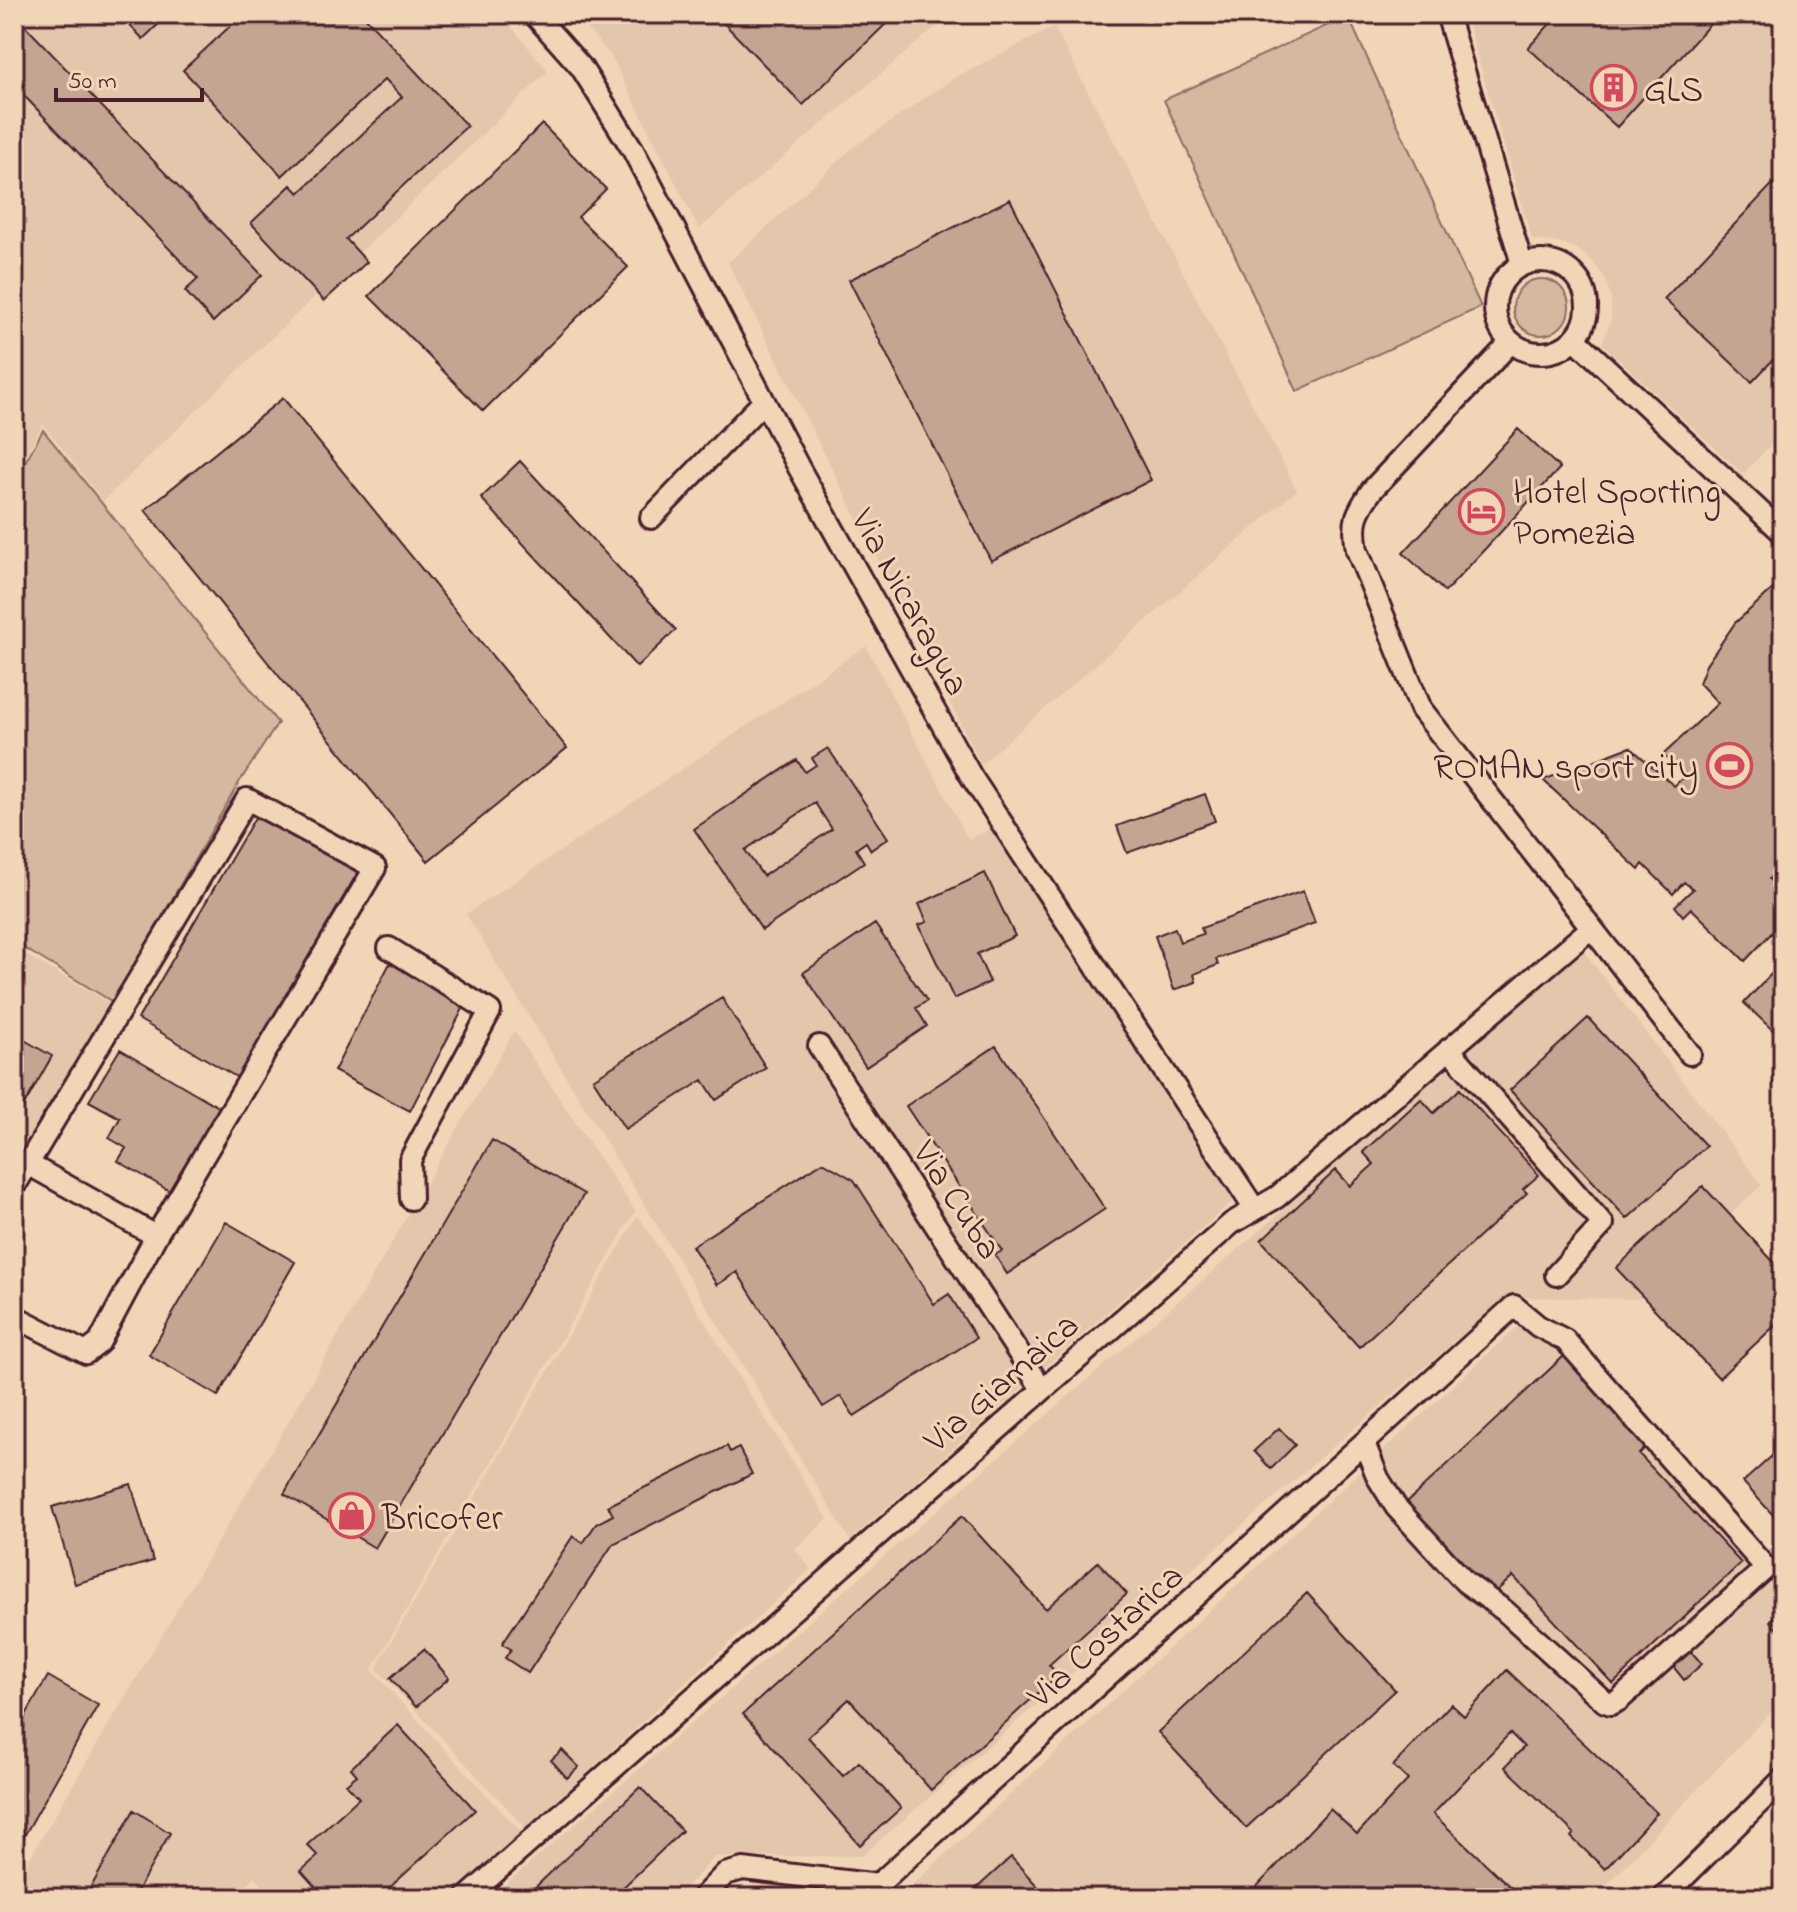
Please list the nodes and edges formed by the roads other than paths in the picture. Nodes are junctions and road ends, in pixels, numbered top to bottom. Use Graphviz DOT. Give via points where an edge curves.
graph roads {
  1 [pos="534,14"];
  2 [pos="1447,14"];
  3 [pos="1522,264"];
  4 [pos="1575,339"];
  5 [pos="1510,343"];
  6 [pos="764,401"];
  7 [pos="651,518"];
  8 [pos="1783,533"];
  9 [pos="1590,929"];
  10 [pos="389,948"];
  11 [pos="819,1046"];
  12 [pos="1449,1049"];
  13 [pos="1690,1054"];
  14 [pos="28,1164"];
  15 [pos="14,1187"];
  16 [pos="411,1199"];
  17 [pos="1254,1208"];
  18 [pos="156,1236"];
  19 [pos="1556,1275"];
  20 [pos="14,1316"];
  21 [pos="1042,1389"];
  22 [pos="1364,1443"];
  23 [pos="1783,1779"];
  24 [pos="466,1898"];
  25 [pos="702,1898"];
  26 [pos="1663,1898"];
  1 -- 6 [label="street, Via Nicaragua" via="609,108"];
  2 -- 3 [label="street"];
  3 -- 4 [label="street" via="1554,262 1579,280 1587,311"];
  3 -- 5 [label="street" via="1509,272 1494,300 1500,331"];
  4 -- 5 [label="street" via="1543,354"];
  4 -- 8 [label="street"];
  5 -- 9 [label="street" via="1372,490 1358,510 1354,535 1421,709"];
  6 -- 7 [label="street"];
  6 -- 17 [label="street, Via Nicaragua" via="971,776"];
  9 -- 12 [label="street, Via Giamaica"];
  9 -- 13 [label="street"];
  10 -- 16 [label="street" via="490,1011 410,1160"];
  11 -- 21 [label="street, Via Cuba"];
  12 -- 17 [label="street, Via Giamaica" via="1277,1197"];
  12 -- 19 [label="street" via="1603,1224"];
  14 -- 15 [label="street"];
  14 -- 18 [label="street"];
  14 -- 18 [label="street" via="247,799 375,868"];
  17 -- 21 [label="street, Via Giamaica"];
  18 -- 20 [label="street" via="99,1343 86,1353"];
  21 -- 24 [label="street, Via Giamaica"];
  22 -- 22 [label="street, Via Costarica" via="1514,1306 1565,1340 1766,1568 1611,1704 1465,1582 1396,1507"];
  22 -- 25 [label="street, Via Costarica" via="881,1882 743,1869 725,1874"];
  23 -- 26 [label="street"];
}
